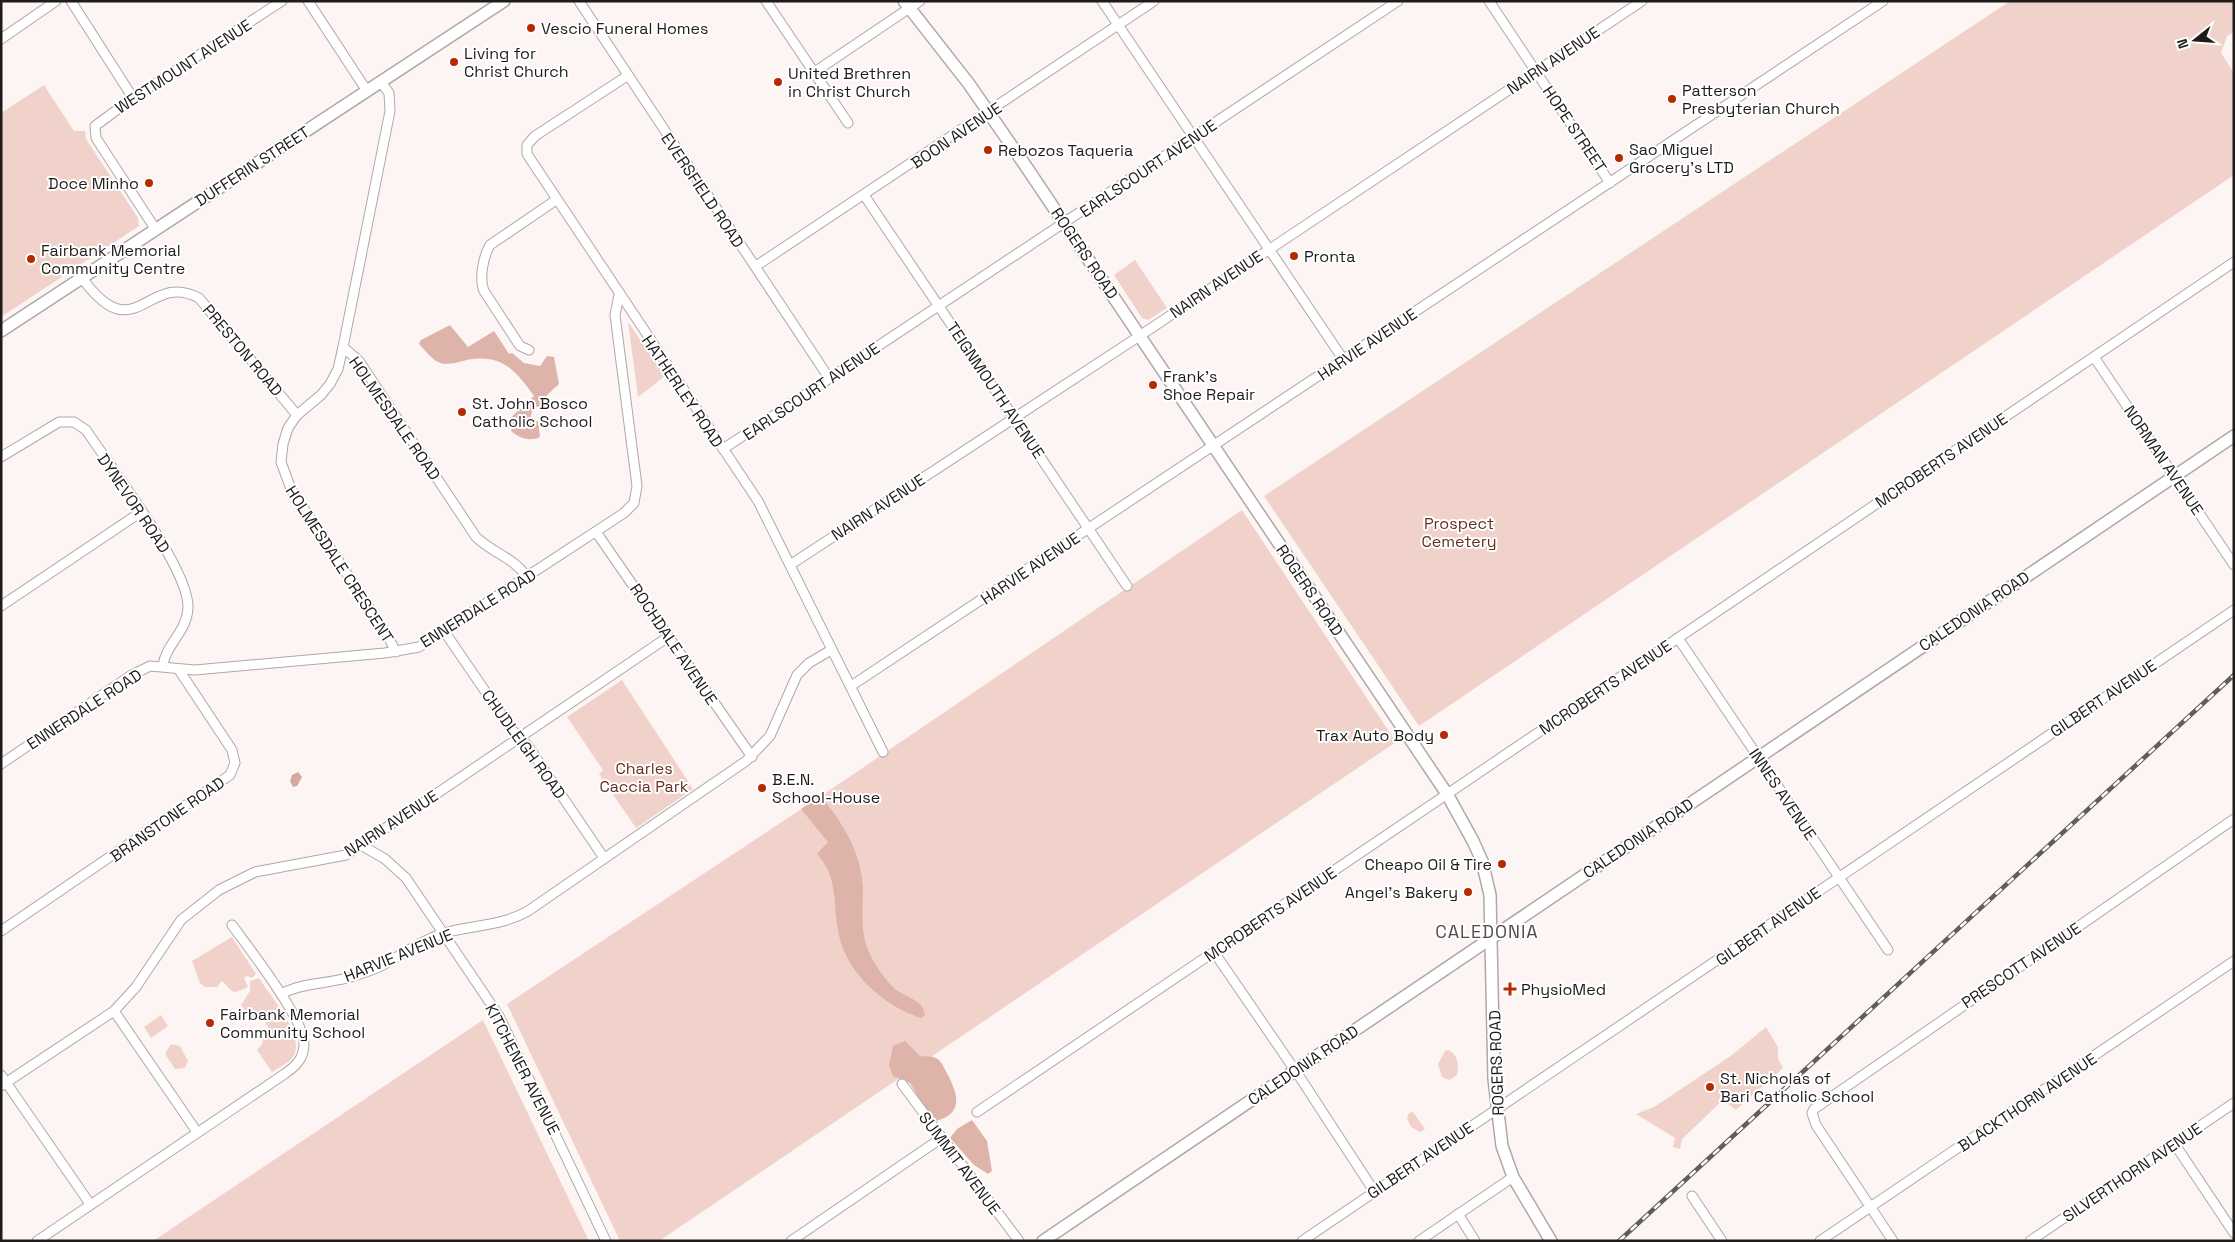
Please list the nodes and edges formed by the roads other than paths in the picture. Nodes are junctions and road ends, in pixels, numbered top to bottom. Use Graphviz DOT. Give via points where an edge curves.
graph roads {
  1 [pos="56,1"];
  2 [pos="71,1"];
  3 [pos="282,1"];
  4 [pos="308,1"];
  5 [pos="504,1"];
  6 [pos="579,1"];
  7 [pos="766,1"];
  8 [pos="920,1"];
  9 [pos="1102,1"];
  10 [pos="1154,1"];
  11 [pos="1398,1"];
  12 [pos="1489,1"];
  13 [pos="1642,1"];
  14 [pos="1883,1"];
  15 [pos="907,5"];
  16 [pos="1119,26"];
  17 [pos="1,38"];
  18 [pos="1536,71"];
  19 [pos="814,73"];
  20 [pos="627,76"];
  21 [pos="381,82"];
  22 [pos="367,91"];
  23 [pos="133,98"];
  24 [pos="989,112"];
  25 [pos="848,123"];
  26 [pos="1194,138"];
  27 [pos="1610,183"];
  28 [pos="864,195"];
  29 [pos="556,200"];
  30 [pos="1065,223"];
  31 [pos="156,230"];
  32 [pos="1268,249"];
  33 [pos="2234,262"];
  34 [pos="756,266"];
  35 [pos="82,278"];
  36 [pos="619,295"];
  37 [pos="939,306"];
  38 [pos="1,331"];
  39 [pos="1141,335"];
  40 [pos="343,348"];
  41 [pos="529,350"];
  42 [pos="2094,357"];
  43 [pos="1343,359"];
  44 [pos="829,378"];
  45 [pos="297,415"];
  46 [pos="1015,418"];
  47 [pos="2234,436"];
  48 [pos="1214,446"];
  49 [pos="723,449"];
  50 [pos="1,458"];
  51 [pos="2174,475"];
  52 [pos="141,512"];
  53 [pos="1089,529"];
  54 [pos="596,532"];
  55 [pos="790,565"];
  56 [pos="2234,565"];
  57 [pos="527,577"];
  58 [pos="1127,586"];
  59 [pos="1,606"];
  60 [pos="2234,610"];
  61 [pos="444,631"];
  62 [pos="668,637"];
  63 [pos="1678,638"];
  64 [pos="831,650"];
  65 [pos="396,652"];
  66 [pos="163,666"];
  67 [pos="179,670"];
  68 [pos="850,686"];
  69 [pos="520,737"];
  70 [pos="883,752"];
  71 [pos="752,756"];
  72 [pos="1758,757"];
  73 [pos="1,764"];
  74 [pos="1447,794"];
  75 [pos="2234,819"];
  76 [pos="361,845"];
  77 [pos="604,858"];
  78 [pos="1839,877"];
  79 [pos="232,924"];
  80 [pos="1,931"];
  81 [pos="444,933"];
  82 [pos="1492,938"];
  83 [pos="1888,950"];
  84 [pos="1214,952"];
  85 [pos="2234,961"];
  86 [pos="280,994"];
  87 [pos="114,1011"];
  88 [pos="1296,1071"];
  89 [pos="3,1081"];
  90 [pos="902,1084"];
  91 [pos="2234,1103"];
  92 [pos="1496,1108"];
  93 [pos="977,1112"];
  94 [pos="197,1132"];
  95 [pos="940,1138"];
  96 [pos="2174,1143"];
  97 [pos="1513,1177"];
  98 [pos="1374,1191"];
  99 [pos="1692,1196"];
  100 [pos="90,1204"];
  101 [pos="1871,1208"];
  102 [pos="1458,1214"];
  103 [pos="2234,1233"];
  104 [pos="37,1241"];
  105 [pos="606,1241"];
  106 [pos="791,1241"];
  107 [pos="1019,1241"];
  108 [pos="1043,1241"];
  109 [pos="1302,1241"];
  110 [pos="1419,1241"];
  111 [pos="1475,1241"];
  112 [pos="1551,1241"];
  113 [pos="1722,1241"];
  114 [pos="1820,1241"];
  115 [pos="1893,1241"];
  116 [pos="2030,1241"];
  1 -- 17 [label="street"];
  2 -- 23 [label="street"];
  3 -- 23 [label="street, WESTMOUNT AVENUE"];
  4 -- 22 [label="street"];
  5 -- 21 [label="street, DUFFERIN STREET"];
  6 -- 20 [label="street, EVERSFIELD ROAD"];
  7 -- 19 [label="street"];
  8 -- 15 [label="street"];
  9 -- 16 [label="street"];
  10 -- 16 [label="street, BOON AVENUE"];
  11 -- 26 [label="street, EARLSCOURT AVENUE"];
  12 -- 18 [label="street, HOPE STREET"];
  13 -- 18 [label="street, NAIRN AVENUE"];
  14 -- 27 [label="street, HARVIE AVENUE"];
  15 -- 19 [label="street"];
  15 -- 24 [label="street, ROGERS ROAD"];
  16 -- 24 [label="street, BOON AVENUE"];
  16 -- 26 [label="street"];
  18 -- 27 [label="street, HOPE STREET"];
  18 -- 32 [label="street, NAIRN AVENUE"];
  19 -- 25 [label="street"];
  20 -- 29 [label="street, HATHERLEY ROAD" via="528,142 526,150"];
  20 -- 34 [label="street, EVERSFIELD ROAD"];
  21 -- 22 [label="street, DUFFERIN STREET"];
  21 -- 40 [label="street, HOLMESDALE ROAD" via="388,94 390,111"];
  22 -- 31 [label="street, DUFFERIN STREET"];
  23 -- 31 [label="street, WESTMOUNT AVENUE" via="98,124 94,132"];
  24 -- 28 [label="street, BOON AVENUE"];
  24 -- 30 [label="street, ROGERS ROAD"];
  26 -- 30 [label="street, EARLSCOURT AVENUE"];
  26 -- 32 [label="street"];
  27 -- 43 [label="street, HARVIE AVENUE"];
  28 -- 34 [label="street, BOON AVENUE"];
  28 -- 37 [label="street, TEIGNMOUTH AVENUE"];
  29 -- 36 [label="street, HATHERLEY ROAD"];
  29 -- 41 [label="street" via="490,245 483,272 484,291 520,346"];
  30 -- 37 [label="street, EARLSCOURT AVENUE"];
  30 -- 39 [label="street, ROGERS ROAD"];
  31 -- 35 [label="street, DUFFERIN STREET"];
  32 -- 39 [label="street, NAIRN AVENUE"];
  32 -- 43 [label="street"];
  33 -- 42 [label="street, MCROBERTS AVENUE"];
  34 -- 44 [label="street, EVERSFIELD ROAD"];
  35 -- 38 [label="street, DUFFERIN STREET"];
  35 -- 45 [label="street, PRESTON ROAD" via="99,300 114,308 136,308 174,290 199,298"];
  36 -- 49 [label="street, HATHERLEY ROAD"];
  36 -- 54 [label="street, ENNERDALE ROAD" via="615,315 636,496 624,513"];
  37 -- 44 [label="street, EARLSCOURT AVENUE"];
  37 -- 46 [label="street, TEIGNMOUTH AVENUE"];
  39 -- 46 [label="street, NAIRN AVENUE"];
  39 -- 48 [label="street, ROGERS ROAD"];
  40 -- 45 [label="street, HOLMESDALE CRESCENT" via="330,384"];
  40 -- 57 [label="street, HOLMESDALE ROAD" via="359,361 476,537 512,560"];
  42 -- 51 [label="street, NORMAN AVENUE"];
  42 -- 63 [label="street, MCROBERTS AVENUE"];
  43 -- 48 [label="street, HARVIE AVENUE"];
  44 -- 49 [label="street, EARLSCOURT AVENUE"];
  45 -- 65 [label="street, HOLMESDALE CRESCENT" via="283,444 281,462 286,480"];
  46 -- 53 [label="street, TEIGNMOUTH AVENUE"];
  46 -- 55 [label="street, NAIRN AVENUE"];
  47 -- 51 [label="street, CALEDONIA ROAD"];
  48 -- 53 [label="street, HARVIE AVENUE"];
  48 -- 74 [label="street, ROGERS ROAD"];
  49 -- 55 [label="street, HATHERLEY ROAD" via="758,501"];
  50 -- 52 [label="street, DYNEVOR ROAD" via="54,424 74,422 86,430"];
  51 -- 56 [label="street, NORMAN AVENUE"];
  51 -- 72 [label="street, CALEDONIA ROAD"];
  52 -- 59 [label="street"];
  52 -- 66 [label="street, DYNEVOR ROAD" via="177,568 188,598 182,632 165,655"];
  53 -- 58 [label="street, TEIGNMOUTH AVENUE"];
  53 -- 68 [label="street, HARVIE AVENUE"];
  54 -- 57 [label="street, ENNERDALE ROAD"];
  54 -- 62 [label="street, ROCHDALE AVENUE"];
  55 -- 64 [label="street, HATHERLEY ROAD"];
  57 -- 61 [label="street, ENNERDALE ROAD"];
  60 -- 78 [label="street, GILBERT AVENUE"];
  61 -- 65 [label="street, ENNERDALE ROAD" via="418,647"];
  61 -- 69 [label="street, CHUDLEIGH ROAD" via="511,729"];
  62 -- 69 [label="street, NAIRN AVENUE"];
  62 -- 71 [label="street, ROCHDALE AVENUE"];
  63 -- 72 [label="street, INNES AVENUE"];
  63 -- 74 [label="street, MCROBERTS AVENUE"];
  64 -- 68 [label="street, HATHERLEY ROAD"];
  64 -- 71 [label="street, HARVIE AVENUE" via="796,675 770,736"];
  65 -- 67 [label="street, ENNERDALE ROAD"];
  66 -- 67 [label="street, ENNERDALE ROAD"];
  66 -- 73 [label="street, ENNERDALE ROAD" via="150,666 135,673"];
  67 -- 80 [label="street, BRANSTONE ROAD" via="232,750 235,763 230,775"];
  68 -- 70 [label="street, HATHERLEY ROAD"];
  69 -- 76 [label="street, NAIRN AVENUE"];
  69 -- 77 [label="street, CHUDLEIGH ROAD"];
  71 -- 77 [label="street, HARVIE AVENUE"];
  72 -- 78 [label="street, INNES AVENUE"];
  72 -- 82 [label="street, CALEDONIA ROAD"];
  74 -- 82 [label="street, ROGERS ROAD" via="1482,861 1490,895"];
  74 -- 84 [label="street, MCROBERTS AVENUE"];
  75 -- 101 [label="street, PRESCOTT AVENUE" via="1821,1103 1812,1113 1816,1125"];
  76 -- 81 [label="street, KITCHENER AVENUE" via="385,859 404,876"];
  76 -- 87 [label="street, NAIRN AVENUE" via="336,858 275,867 226,885 181,920 136,988"];
  77 -- 81 [label="street, HARVIE AVENUE" via="519,916"];
  78 -- 83 [label="street, INNES AVENUE"];
  78 -- 92 [label="street, GILBERT AVENUE"];
  79 -- 86 [label="street"];
  81 -- 86 [label="street, HARVIE AVENUE" via="366,972"];
  81 -- 105 [label="street, KITCHENER AVENUE" via="505,1027"];
  82 -- 88 [label="street, CALEDONIA ROAD"];
  82 -- 92 [label="street, ROGERS ROAD"];
  84 -- 88 [label="street"];
  84 -- 93 [label="street, MCROBERTS AVENUE"];
  85 -- 101 [label="street, BLACKTHORN AVENUE"];
  86 -- 94 [label="street" via="304,1038 299,1061 288,1072"];
  87 -- 89 [label="street, NAIRN AVENUE"];
  87 -- 94 [label="street"];
  88 -- 98 [label="street"];
  88 -- 108 [label="street, CALEDONIA ROAD"];
  89 -- 100 [label="street"];
  90 -- 95 [label="street, SUMMIT AVENUE"];
  91 -- 96 [label="street, SILVERTHORN AVENUE"];
  92 -- 97 [label="street, ROGERS ROAD" via="1502,1146"];
  92 -- 98 [label="street, GILBERT AVENUE"];
  94 -- 100 [label="street"];
  95 -- 106 [label="street"];
  95 -- 107 [label="street, SUMMIT AVENUE"];
  96 -- 103 [label="street"];
  96 -- 116 [label="street, SILVERTHORN AVENUE"];
  97 -- 102 [label="street"];
  97 -- 112 [label="street, ROGERS ROAD"];
  98 -- 109 [label="street, GILBERT AVENUE"];
  99 -- 113 [label="street"];
  100 -- 104 [label="street"];
  101 -- 114 [label="street, BLACKTHORN AVENUE"];
  101 -- 115 [label="street"];
  102 -- 110 [label="street"];
  102 -- 111 [label="street"];
}
